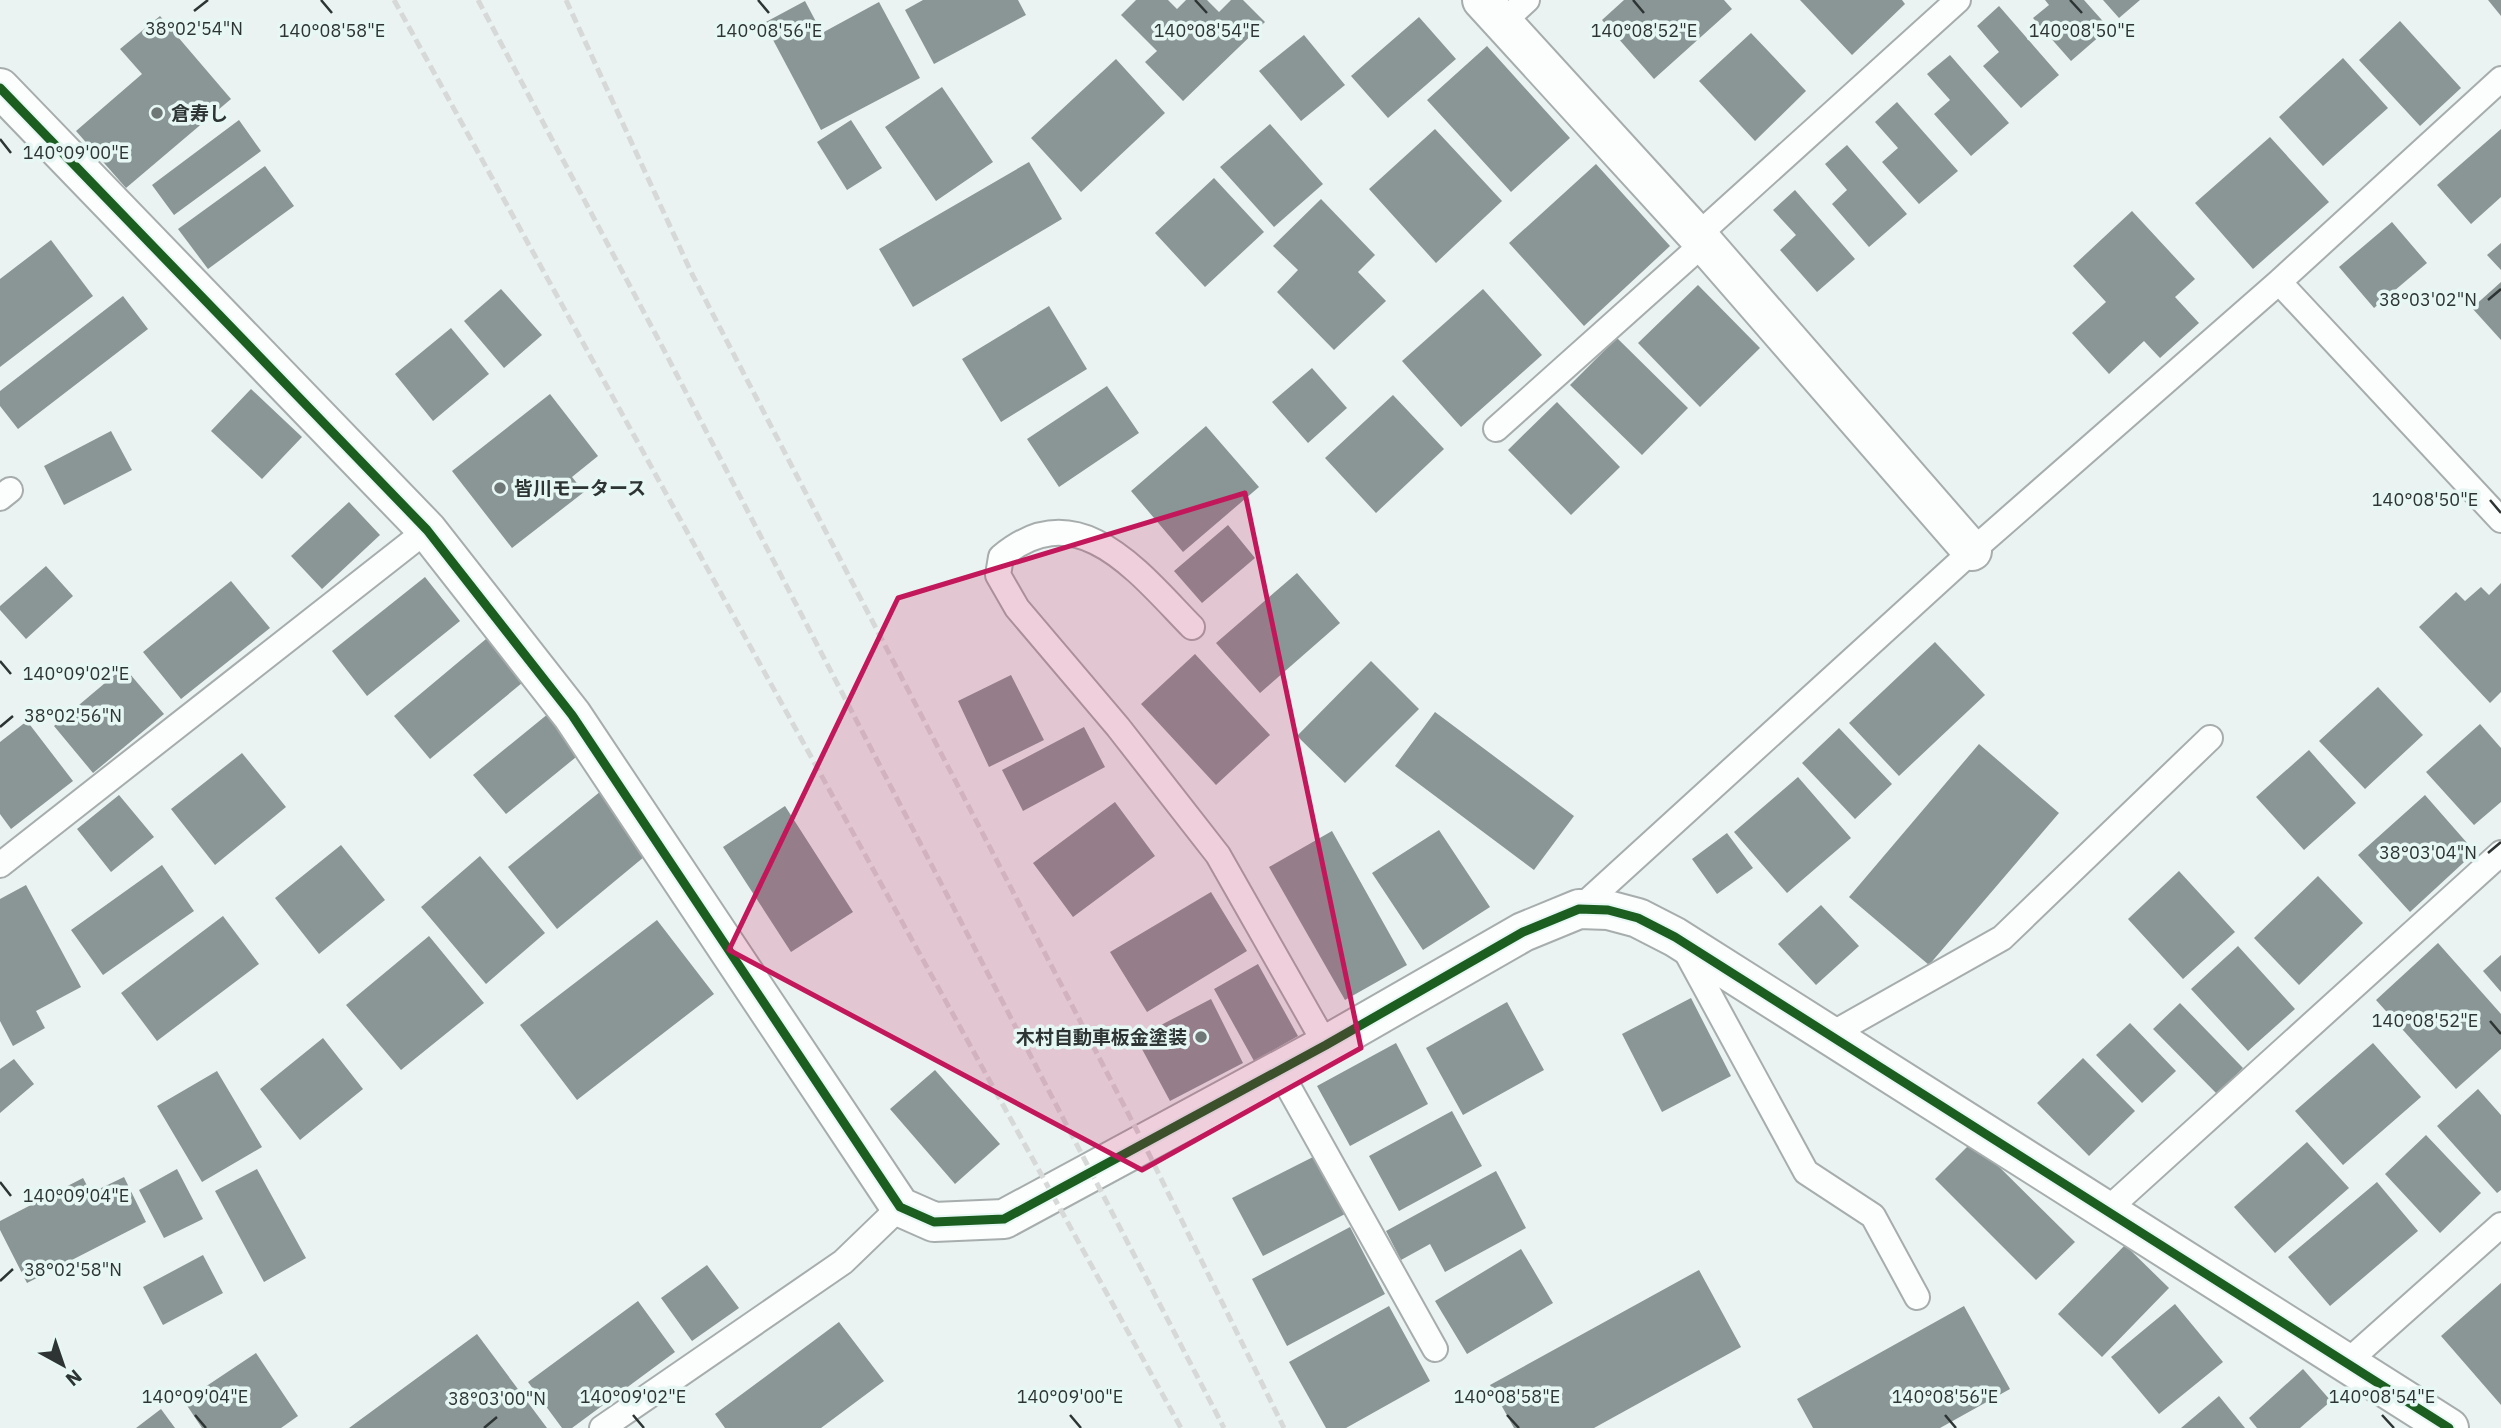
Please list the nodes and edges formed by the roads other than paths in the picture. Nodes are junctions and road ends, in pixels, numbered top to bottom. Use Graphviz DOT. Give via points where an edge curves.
graph roads {
  1 [pos="1958,0"];
  2 [pos="1504,7"];
  3 [pos="2501,79"];
  4 [pos="0,88"];
  5 [pos="1700,240"];
  6 [pos="2278,282"];
  7 [pos="1496,429"];
  8 [pos="2501,520"];
  9 [pos="427,530"];
  10 [pos="1972,551"];
  11 [pos="1192,627"];
  12 [pos="2210,738"];
  13 [pos="2501,853"];
  14 [pos="0,865"];
  15 [pos="1579,909"];
  16 [pos="1680,941"];
  17 [pos="1830,1035"];
  18 [pos="1326,1045"];
  19 [pos="1279,1070"];
  20 [pos="900,1207"];
  21 [pos="2106,1211"];
  22 [pos="2501,1225"];
  23 [pos="1917,1297"];
  24 [pos="1435,1349"];
  25 [pos="2344,1364"];
  26 [pos="602,1428"];
  27 [pos="2449,1428"];
  1 -- 5 [label="lane"];
  2 -- 5 [label="street"];
  3 -- 6 [label="lane"];
  4 -- 9 [label="street"];
  5 -- 7 [label="lane"];
  5 -- 10 [label="street"];
  6 -- 8 [label="lane"];
  6 -- 10 [label="lane"];
  9 -- 14 [label="lane"];
  9 -- 20 [label="street" via="572,715"];
  10 -- 15 [label="lane"];
  11 -- 18 [label="lane" via="1127,565 1097,541 1077,533 1031,537 1001,557 998,575 1017,608 1218,855"];
  12 -- 17 [label="lane" via="2002,938"];
  13 -- 21 [label="lane"];
  15 -- 16 [label="street" via="1638,918"];
  15 -- 18 [label="street" via="1523,932"];
  16 -- 17 [label="street"];
  16 -- 23 [label="lane" via="1806,1172 1873,1216"];
  17 -- 21 [label="street"];
  18 -- 19 [label="street"];
  19 -- 20 [label="street" via="1004,1219 934,1222"];
  19 -- 24 [label="lane"];
  20 -- 26 [label="lane" via="843,1262"];
  21 -- 25 [label="street"];
  22 -- 25 [label="lane"];
  25 -- 27 [label="street"];
}
